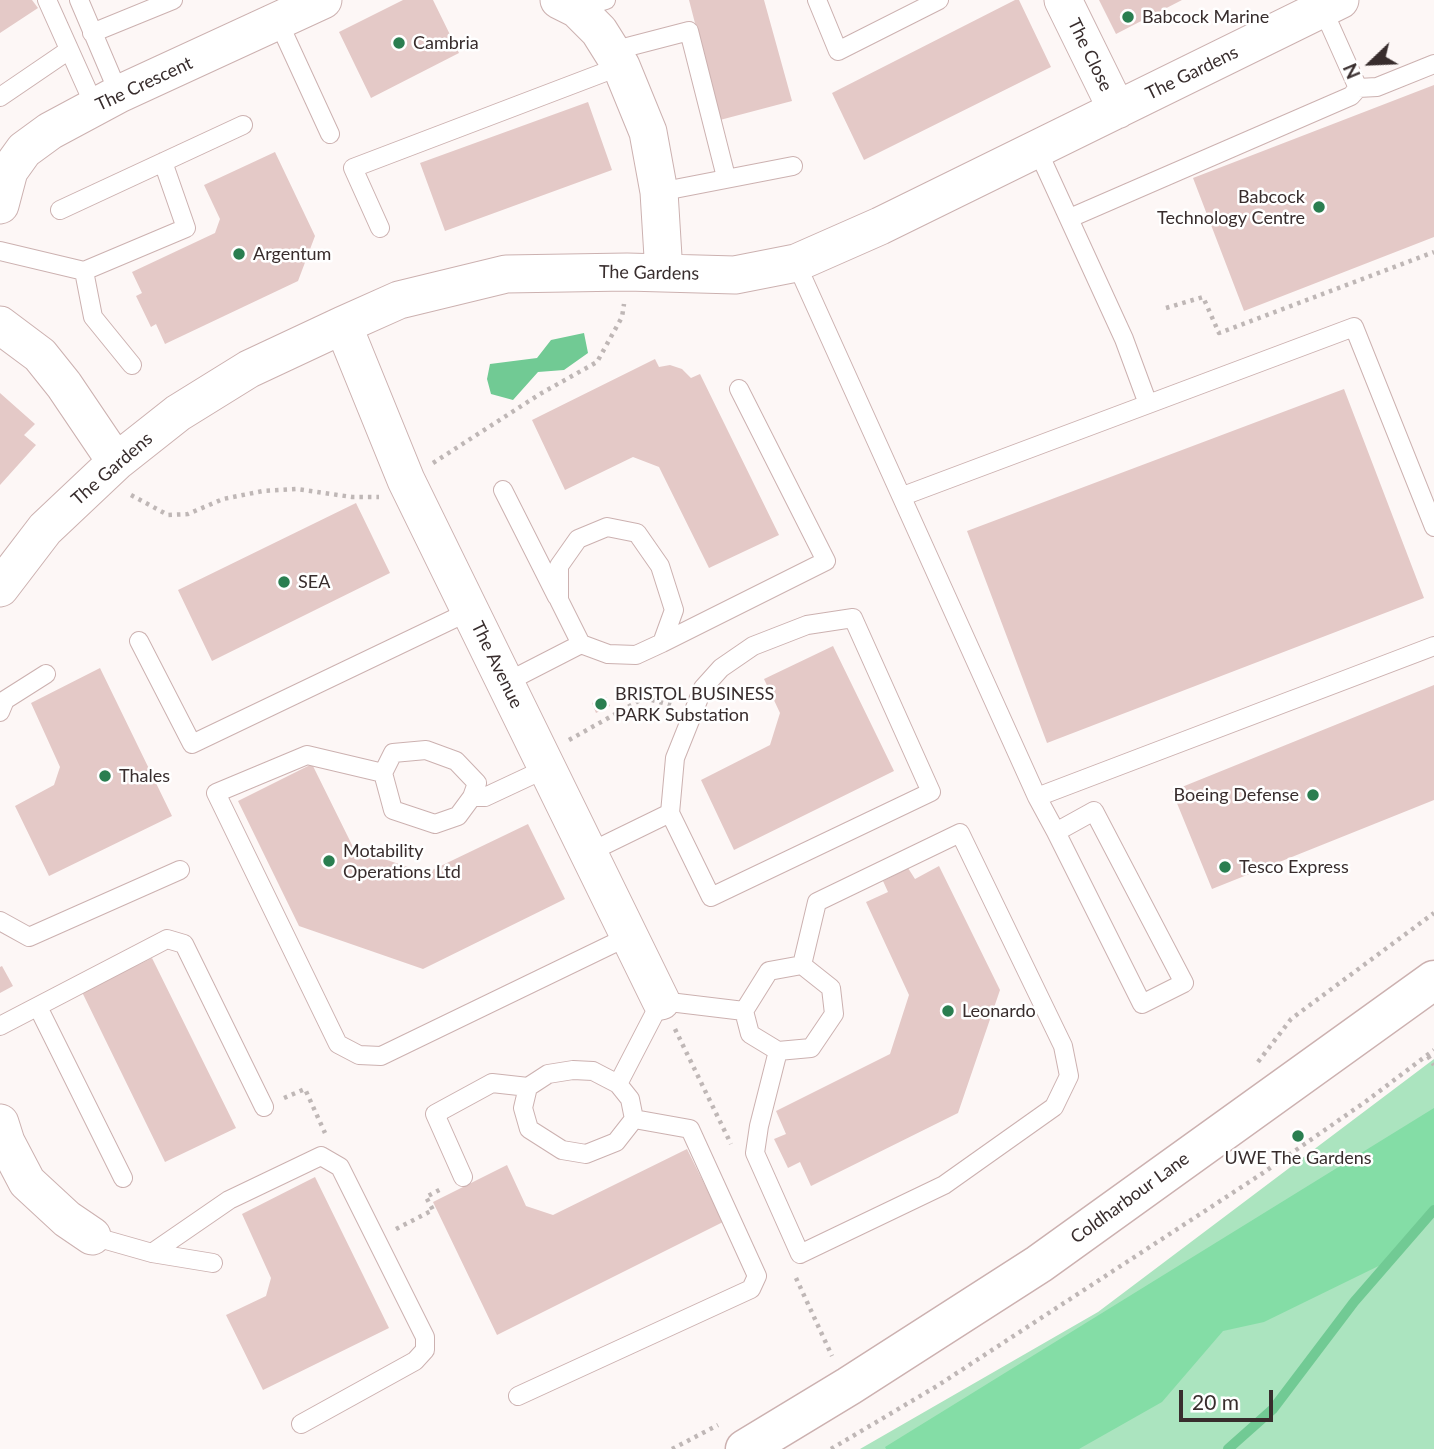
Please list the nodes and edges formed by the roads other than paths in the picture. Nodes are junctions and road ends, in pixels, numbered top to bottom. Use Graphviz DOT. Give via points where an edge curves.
graph roads {
  1 [pos="47,0"];
  2 [pos="79,0"];
  3 [pos="173,0"];
  4 [pos="323,0"];
  5 [pos="817,0"];
  6 [pos="939,0"];
  7 [pos="1063,0"];
  8 [pos="580,3"];
  9 [pos="1327,3"];
  10 [pos="278,21"];
  11 [pos="92,33"];
  12 [pos="69,50"];
  13 [pos="616,59"];
  14 [pos="1434,64"];
  15 [pos="1358,88"];
  16 [pos="0,97"];
  17 [pos="107,101"];
  18 [pos="1117,110"];
  19 [pos="243,125"];
  20 [pos="330,134"];
  21 [pos="1037,149"];
  22 [pos="163,162"];
  23 [pos="793,166"];
  24 [pos="726,177"];
  25 [pos="3,182"];
  26 [pos="659,192"];
  27 [pos="60,210"];
  28 [pos="1070,218"];
  29 [pos="380,228"];
  30 [pos="0,251"];
  31 [pos="796,263"];
  32 [pos="84,271"];
  33 [pos="664,273"];
  34 [pos="342,325"];
  35 [pos="0,326"];
  36 [pos="132,365"];
  37 [pos="739,389"];
  38 [pos="1148,404"];
  39 [pos="110,468"];
  40 [pos="503,490"];
  41 [pos="903,496"];
  42 [pos="1434,527"];
  43 [pos="0,588"];
  44 [pos="559,600"];
  45 [pos="470,611"];
  46 [pos="139,641"];
  47 [pos="662,643"];
  48 [pos="581,644"];
  49 [pos="1434,646"];
  50 [pos="46,674"];
  51 [pos="505,683"];
  52 [pos="0,712"];
  53 [pos="544,762"];
  54 [pos="383,773"];
  55 [pos="472,797"];
  56 [pos="1037,797"];
  57 [pos="670,813"];
  58 [pos="1056,832"];
  59 [pos="588,853"];
  60 [pos="180,870"];
  61 [pos="0,921"];
  62 [pos="629,936"];
  63 [pos="802,965"];
  64 [pos="1434,980"];
  65 [pos="661,1001"];
  66 [pos="38,1007"];
  67 [pos="744,1011"];
  68 [pos="0,1026"];
  69 [pos="778,1051"];
  70 [pos="618,1084"];
  71 [pos="528,1087"];
  72 [pos="264,1107"];
  73 [pos="634,1119"];
  74 [pos="2,1137"];
  75 [pos="463,1177"];
  76 [pos="123,1178"];
  77 [pos="92,1236"];
  78 [pos="152,1252"];
  79 [pos="213,1263"];
  80 [pos="518,1396"];
  81 [pos="301,1424"];
  82 [pos="730,1439"];
  1 -- 12 [label="lane"];
  2 -- 11 [label="lane"];
  3 -- 11 [label="lane"];
  4 -- 10 [label="street, The Crescent"];
  5 -- 6 [label="lane" via="838,51"];
  7 -- 18 [label="street, The Close"];
  8 -- 13 [label="street"];
  9 -- 15 [label="lane"];
  9 -- 18 [label="street, The Gardens"];
  10 -- 17 [label="street, The Crescent"];
  10 -- 20 [label="lane"];
  11 -- 17 [label="lane"];
  12 -- 16 [label="lane"];
  12 -- 17 [label="lane"];
  13 -- 24 [label="lane" via="689,31"];
  13 -- 26 [label="street" via="648,132"];
  13 -- 29 [label="lane" via="353,168"];
  14 -- 15 [label="lane" via="1377,87"];
  15 -- 28 [label="lane" via="1351,96"];
  17 -- 25 [label="street, The Crescent" via="24,150"];
  18 -- 21 [label="street, The Gardens"];
  19 -- 22 [label="lane"];
  21 -- 28 [label="lane"];
  21 -- 31 [label="street, The Gardens"];
  22 -- 27 [label="lane"];
  22 -- 32 [label="lane" via="186,228"];
  23 -- 24 [label="lane"];
  24 -- 26 [label="lane"];
  26 -- 33 [label="street"];
  28 -- 38 [label="lane"];
  30 -- 32 [label="lane"];
  31 -- 33 [label="street, The Gardens" via="736,275"];
  31 -- 41 [label="lane"];
  32 -- 36 [label="lane" via="93,317"];
  33 -- 34 [label="street, The Gardens" via="506,274 399,300"];
  34 -- 39 [label="street, The Gardens" via="249,369 178,413"];
  34 -- 45 [label="street, The Avenue" via="407,482"];
  35 -- 39 [label="street" via="40,355"];
  37 -- 47 [label="lane" via="826,561"];
  38 -- 41 [label="lane"];
  38 -- 42 [label="lane" via="1354,327"];
  39 -- 43 [label="street, The Gardens" via="45,529"];
  40 -- 44 [label="lane"];
  41 -- 56 [label="lane"];
  44 -- 47 [label="lane" via="559,566 578,539 607,527 638,533 660,566 674,610"];
  44 -- 48 [label="lane"];
  45 -- 46 [label="lane" via="192,744"];
  45 -- 51 [label="street, The Avenue"];
  47 -- 48 [label="lane" via="636,655 608,654"];
  48 -- 51 [label="lane"];
  49 -- 56 [label="lane"];
  50 -- 52 [label="lane" via="5,700"];
  51 -- 53 [label="street, The Avenue"];
  53 -- 55 [label="lane" via="485,797"];
  53 -- 59 [label="street, The Avenue"];
  54 -- 55 [label="lane" via="393,810 435,824 458,816"];
  54 -- 55 [label="lane" via="393,753 426,750 456,761 477,783"];
  54 -- 62 [label="lane" via="307,755 216,793 338,1044 359,1055 381,1056"];
  56 -- 58 [label="lane"];
  57 -- 57 [label="lane" via="675,758 703,688 721,668 753,646 807,625 853,618 931,792 711,897"];
  57 -- 59 [label="lane"];
  58 -- 58 [label="lane" via="1094,811 1184,983 1142,1004"];
  59 -- 62 [label="street, The Avenue"];
  60 -- 61 [label="lane" via="29,937"];
  62 -- 65 [label="street, The Avenue"];
  63 -- 67 [label="lane" via="769,971"];
  63 -- 69 [label="lane" via="831,988 834,1014 811,1048"];
  63 -- 69 [label="lane" via="817,902 960,833 1063,1045 1069,1076 1054,1107 944,1185 800,1254 755,1153"];
  64 -- 82 [label="street, Coldharbour Lane" via="1039,1264 849,1386"];
  65 -- 67 [label="lane"];
  65 -- 70 [label="lane"];
  66 -- 68 [label="lane"];
  66 -- 72 [label="lane" via="167,939 184,944"];
  66 -- 76 [label="lane"];
  67 -- 69 [label="lane" via="750,1034"];
  70 -- 71 [label="lane" via="593,1071 573,1070 548,1074"];
  70 -- 73 [label="lane" via="630,1099"];
  71 -- 73 [label="lane" via="523,1108 529,1129 562,1150 586,1154 616,1142"];
  71 -- 75 [label="lane" via="492,1083 435,1114"];
  73 -- 80 [label="lane" via="690,1129 757,1276 751,1289"];
  74 -- 77 [label="street" via="27,1182 66,1219"];
  77 -- 78 [label="lane"];
  78 -- 79 [label="lane"];
  78 -- 81 [label="lane" via="229,1199 321,1156 340,1167 425,1337 425,1350 415,1361"];
}
